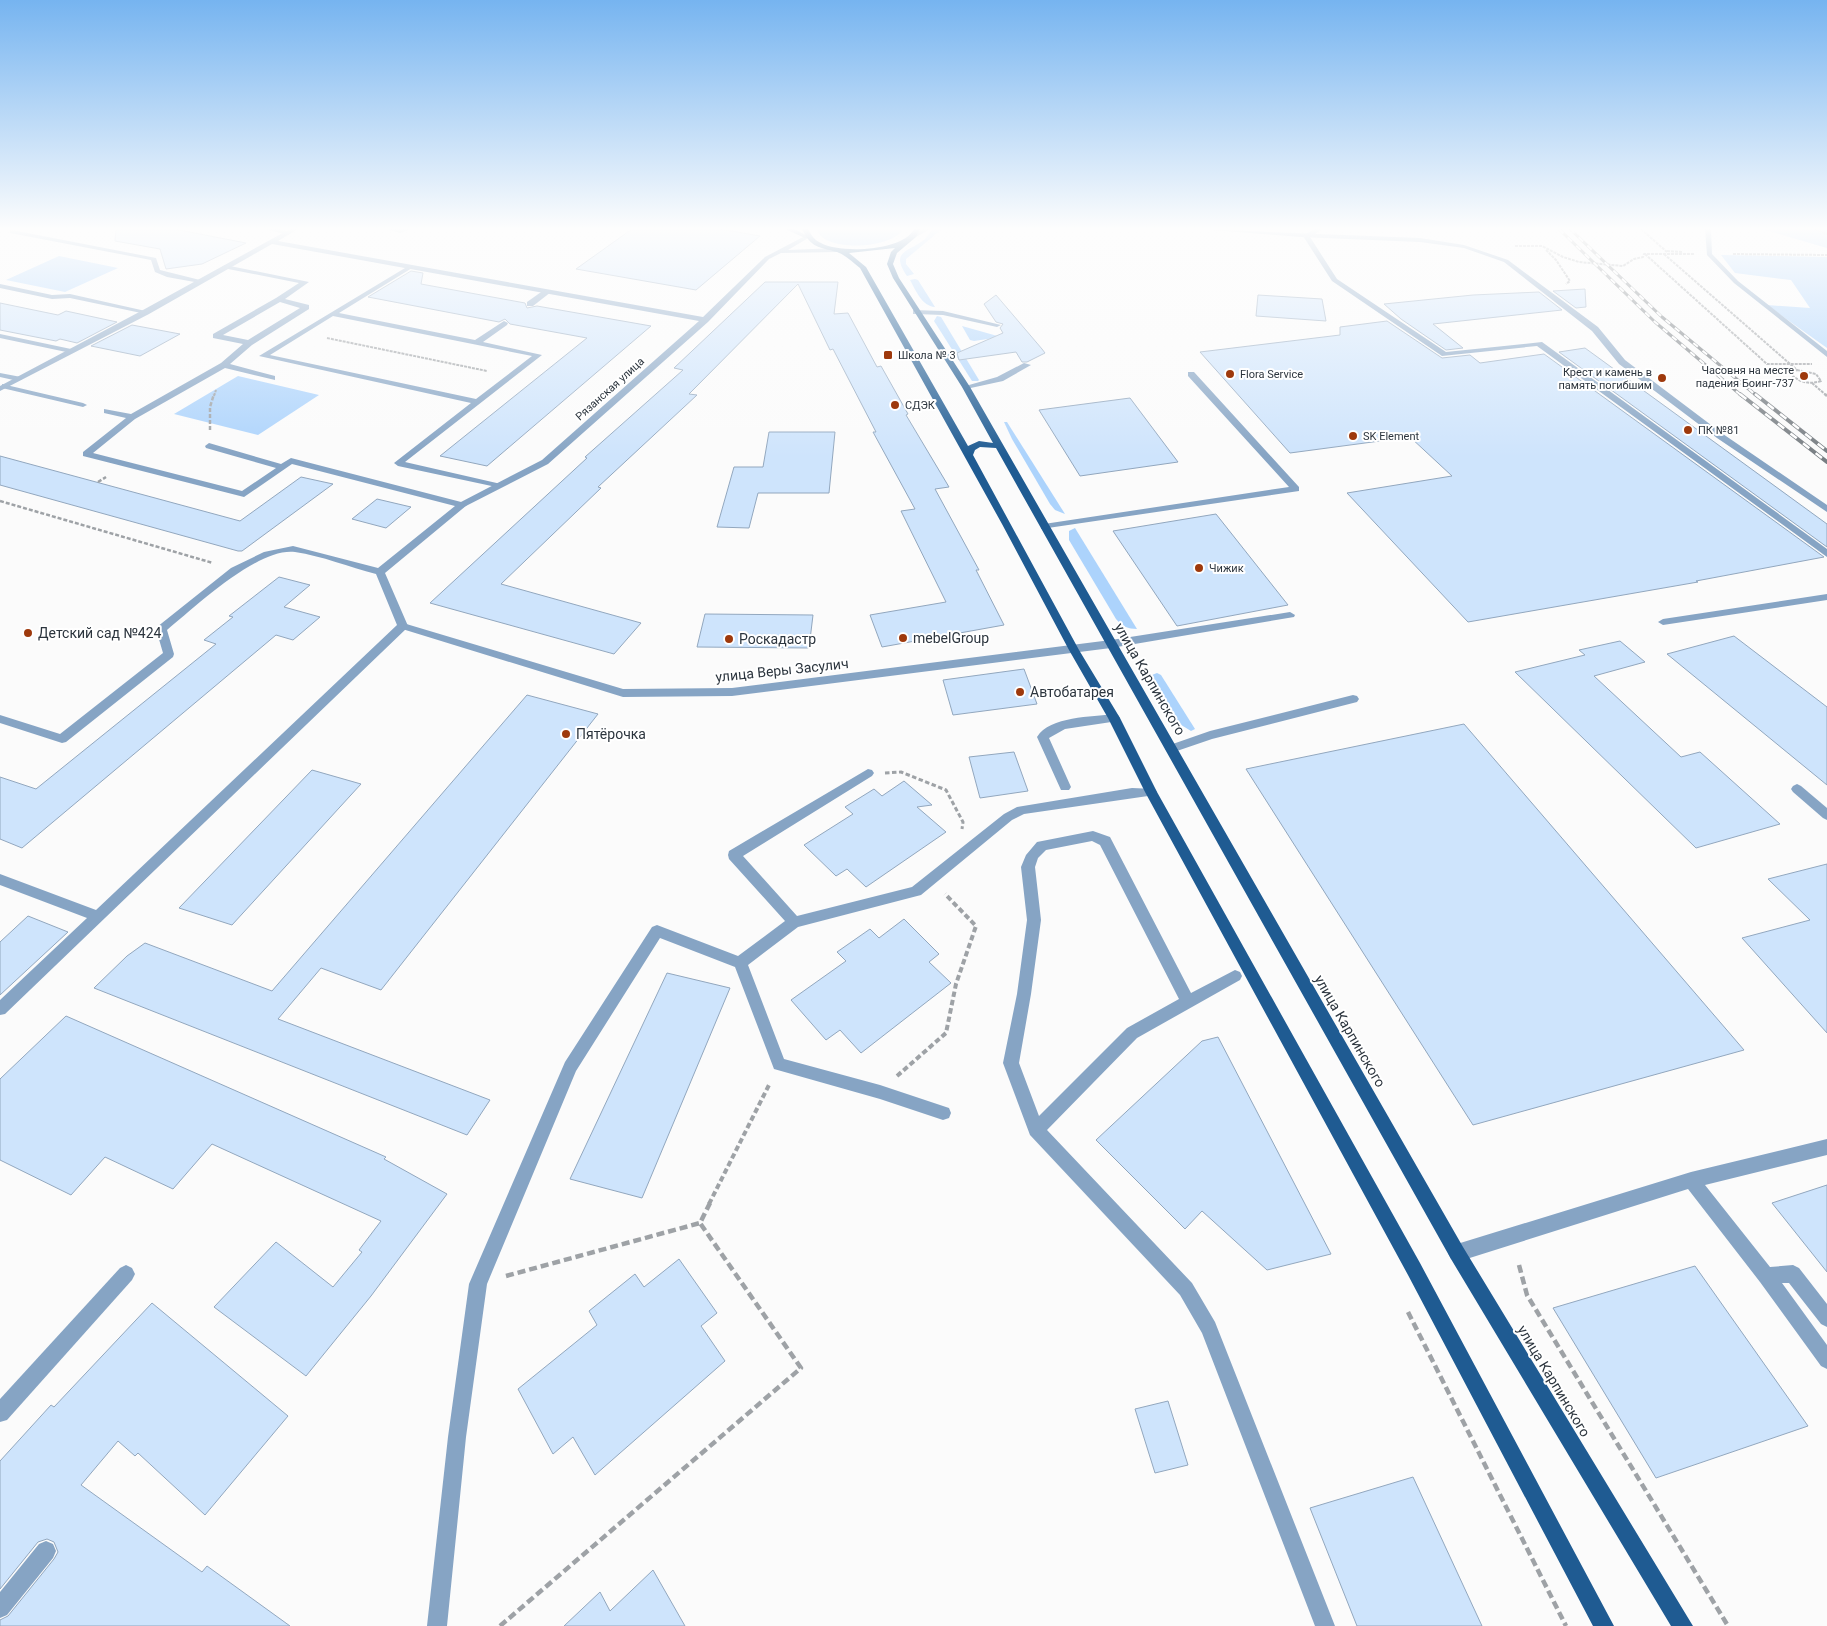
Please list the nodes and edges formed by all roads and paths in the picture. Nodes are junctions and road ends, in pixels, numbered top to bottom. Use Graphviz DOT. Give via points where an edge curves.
graph roads {
  1 [pos="112,305"];
  2 [pos="158,305"];
  3 [pos="270,305"];
  4 [pos="298,305"];
  5 [pos="347,305"];
  6 [pos="620,305"];
  7 [pos="720,305"];
  8 [pos="883,305"];
  9 [pos="912,305"];
  10 [pos="1371,305"];
  11 [pos="1563,305"];
  12 [pos="1701,305"];
  13 [pos="1721,305"];
  14 [pos="1765,305"];
  15 [pos="146,312"];
  16 [pos="916,312"];
  17 [pos="332,314"];
  18 [pos="705,320"];
  19 [pos="504,323"];
  20 [pos="997,325"];
  21 [pos="302,332"];
  22 [pos="0,336"];
  23 [pos="249,342"];
  24 [pos="476,343"];
  25 [pos="71,351"];
  26 [pos="1827,355"];
  27 [pos="1789,364"];
  28 [pos="1818,364"];
  29 [pos="1027,365"];
  30 [pos="224,366"];
  31 [pos="1797,370"];
  32 [pos="1191,374"];
  33 [pos="0,375"];
  34 [pos="512,376"];
  35 [pos="272,378"];
  36 [pos="18,379"];
  37 [pos="1812,383"];
  38 [pos="2,388"];
  39 [pos="966,388"];
  40 [pos="1827,396"];
  41 [pos="478,402"];
  42 [pos="83,405"];
  43 [pos="107,411"];
  44 [pos="132,418"];
  45 [pos="209,446"];
  46 [pos="999,446"];
  47 [pos="968,455"];
  48 [pos="282,467"];
  49 [pos="498,486"];
  50 [pos="0,501"];
  51 [pos="462,505"];
  52 [pos="1827,509"];
  53 [pos="1044,527"];
  54 [pos="1827,554"];
  55 [pos="236,570"];
  56 [pos="380,572"];
  57 [pos="1827,597"];
  58 [pos="1290,615"];
  59 [pos="1663,622"];
  60 [pos="403,626"];
  61 [pos="1111,644"];
  62 [pos="1074,650"];
  63 [pos="1353,699"];
  64 [pos="1114,718"];
  65 [pos="0,719"];
  66 [pos="1171,749"];
  67 [pos="868,774"];
  68 [pos="1066,787"];
  69 [pos="1797,789"];
  70 [pos="1151,792"];
  71 [pos="1827,815"];
  72 [pos="961,830"];
  73 [pos="0,879"];
  74 [pos="930,879"];
  75 [pos="97,916"];
  76 [pos="794,922"];
  77 [pos="740,964"];
  78 [pos="1235,976"];
  79 [pos="1188,1002"];
  80 [pos="0,1009"];
  81 [pos="779,1064"];
  82 [pos="880,1092"];
  83 [pos="943,1113"];
  84 [pos="1036,1130"];
  85 [pos="1827,1147"];
  86 [pos="1691,1180"];
  87 [pos="700,1224"];
  88 [pos="1457,1252"];
  89 [pos="1519,1265"];
  90 [pos="126,1274"];
  91 [pos="1766,1276"];
  92 [pos="478,1284"];
  93 [pos="1827,1318"];
  94 [pos="1827,1360"];
  95 [pos="0,1413"];
  96 [pos="46,1551"];
  97 [pos="0,1608"];
  98 [pos="437,1626"];
  99 [pos="500,1626"];
  100 [pos="1324,1626"];
  101 [pos="1604,1626"];
  102 [pos="1683,1626"];
  103 [pos="1728,1626"];
  1 -- 15 [label="street"];
  2 -- 15 [label="street"];
  3 -- 23 [label="street" via="216,336"];
  4 -- 23 [label="street" via="306,307"];
  5 -- 17 [label="street"];
  6 -- 18 [label="street"];
  7 -- 18 [label="street, Рязанская улица"];
  8 -- 47 [label="main road"];
  9 -- 16 [label="main road, улица Карпинского"];
  10 -- 54 [label="street" via="1445,354 1539,344"];
  11 -- 52 [label="street" via="1595,329 1622,362 1720,436"];
  12 -- 27 [label="path" via="1768,364"];
  13 -- 27 [label="path"];
  14 -- 26 [label="street"];
  15 -- 25 [label="street"];
  16 -- 20 [label="street" via="943,313"];
  16 -- 39 [label="main road, улица Карпинского"];
  17 -- 21 [label="street"];
  17 -- 24 [label="street"];
  18 -- 49 [label="street, Рязанская улица" via="545,462"];
  19 -- 24 [label="street"];
  21 -- 34 [label="path"];
  21 -- 41 [label="street" via="263,356"];
  22 -- 25 [label="street"];
  23 -- 30 [label="street"];
  24 -- 34 [label="street" via="538,355"];
  25 -- 36 [label="street"];
  27 -- 28 [label="path"];
  27 -- 31 [label="path"];
  29 -- 39 [label="street" via="1000,379"];
  30 -- 35 [label="street"];
  30 -- 44 [label="street"];
  30 -- 45 [label="path" via="210,407"];
  31 -- 37 [label="path" via="1791,371 1790,375"];
  31 -- 37 [label="path" via="1819,377 1819,382"];
  32 -- 53 [label="street" via="1296,489"];
  33 -- 36 [label="street"];
  34 -- 41 [label="street"];
  36 -- 38 [label="street"];
  37 -- 40 [label="path"];
  38 -- 42 [label="street"];
  39 -- 46 [label="main road, улица Карпинского"];
  41 -- 49 [label="street" via="398,463"];
  43 -- 44 [label="street"];
  44 -- 48 [label="street" via="86,454 244,494"];
  45 -- 48 [label="street"];
  46 -- 47 [label="main road" via="979,444 971,448"];
  46 -- 53 [label="main road, улица Карпинского"];
  47 -- 62 [label="main road"];
  48 -- 51 [label="street" via="291,461"];
  49 -- 51 [label="street, Рязанская улица"];
  50 -- 55 [label="path"];
  51 -- 56 [label="street, Рязанская улица"];
  53 -- 61 [label="main road, улица Карпинского"];
  55 -- 56 [label="street" via="267,554 293,549"];
  55 -- 65 [label="street" via="161,628 168,654 62,739"];
  56 -- 60 [label="street"];
  57 -- 59 [label="street"];
  58 -- 61 [label="street, улица Веры Засулич"];
  60 -- 62 [label="street, улица Веры Засулич" via="623,693 732,692"];
  60 -- 75 [label="street"];
  61 -- 62 [label="street, улица Веры Засулич"];
  61 -- 66 [label="main road, улица Карпинского"];
  62 -- 64 [label="main road"];
  63 -- 66 [label="street" via="1210,735"];
  64 -- 68 [label="street" via="1059,726 1045,732 1043,737"];
  64 -- 70 [label="main road"];
  66 -- 88 [label="main road, улица Карпинского"];
  67 -- 72 [label="path" via="902,772 946,790 963,822"];
  67 -- 76 [label="street" via="734,855"];
  69 -- 71 [label="street"];
  70 -- 74 [label="street" via="1132,792 1021,810"];
  70 -- 101 [label="main road" via="1414,1269"];
  73 -- 75 [label="street"];
  74 -- 76 [label="street" via="916,891"];
  74 -- 82 [label="path" via="976,926 956,984 946,1033"];
  75 -- 80 [label="street"];
  76 -- 77 [label="street"];
  77 -- 81 [label="street"];
  77 -- 92 [label="street" via="657,931 570,1067"];
  78 -- 79 [label="street"];
  79 -- 84 [label="street" via="1132,1033"];
  79 -- 84 [label="street" via="1105,841 1093,836 1042,846 1032,856 1028,867 1034,920 1011,1063"];
  81 -- 82 [label="street"];
  81 -- 87 [label="path"];
  82 -- 83 [label="street"];
  84 -- 100 [label="street" via="1186,1289 1209,1328"];
  85 -- 86 [label="street"];
  86 -- 88 [label="street"];
  86 -- 91 [label="street"];
  87 -- 92 [label="path"];
  87 -- 99 [label="path" via="801,1368"];
  88 -- 102 [label="main road, улица Карпинского"];
  89 -- 103 [label="path" via="1527,1295"];
  90 -- 95 [label="street"];
  91 -- 93 [label="street" via="1793,1274"];
  91 -- 94 [label="street"];
  92 -- 98 [label="street"];
  96 -- 97 [label="street"];
}
